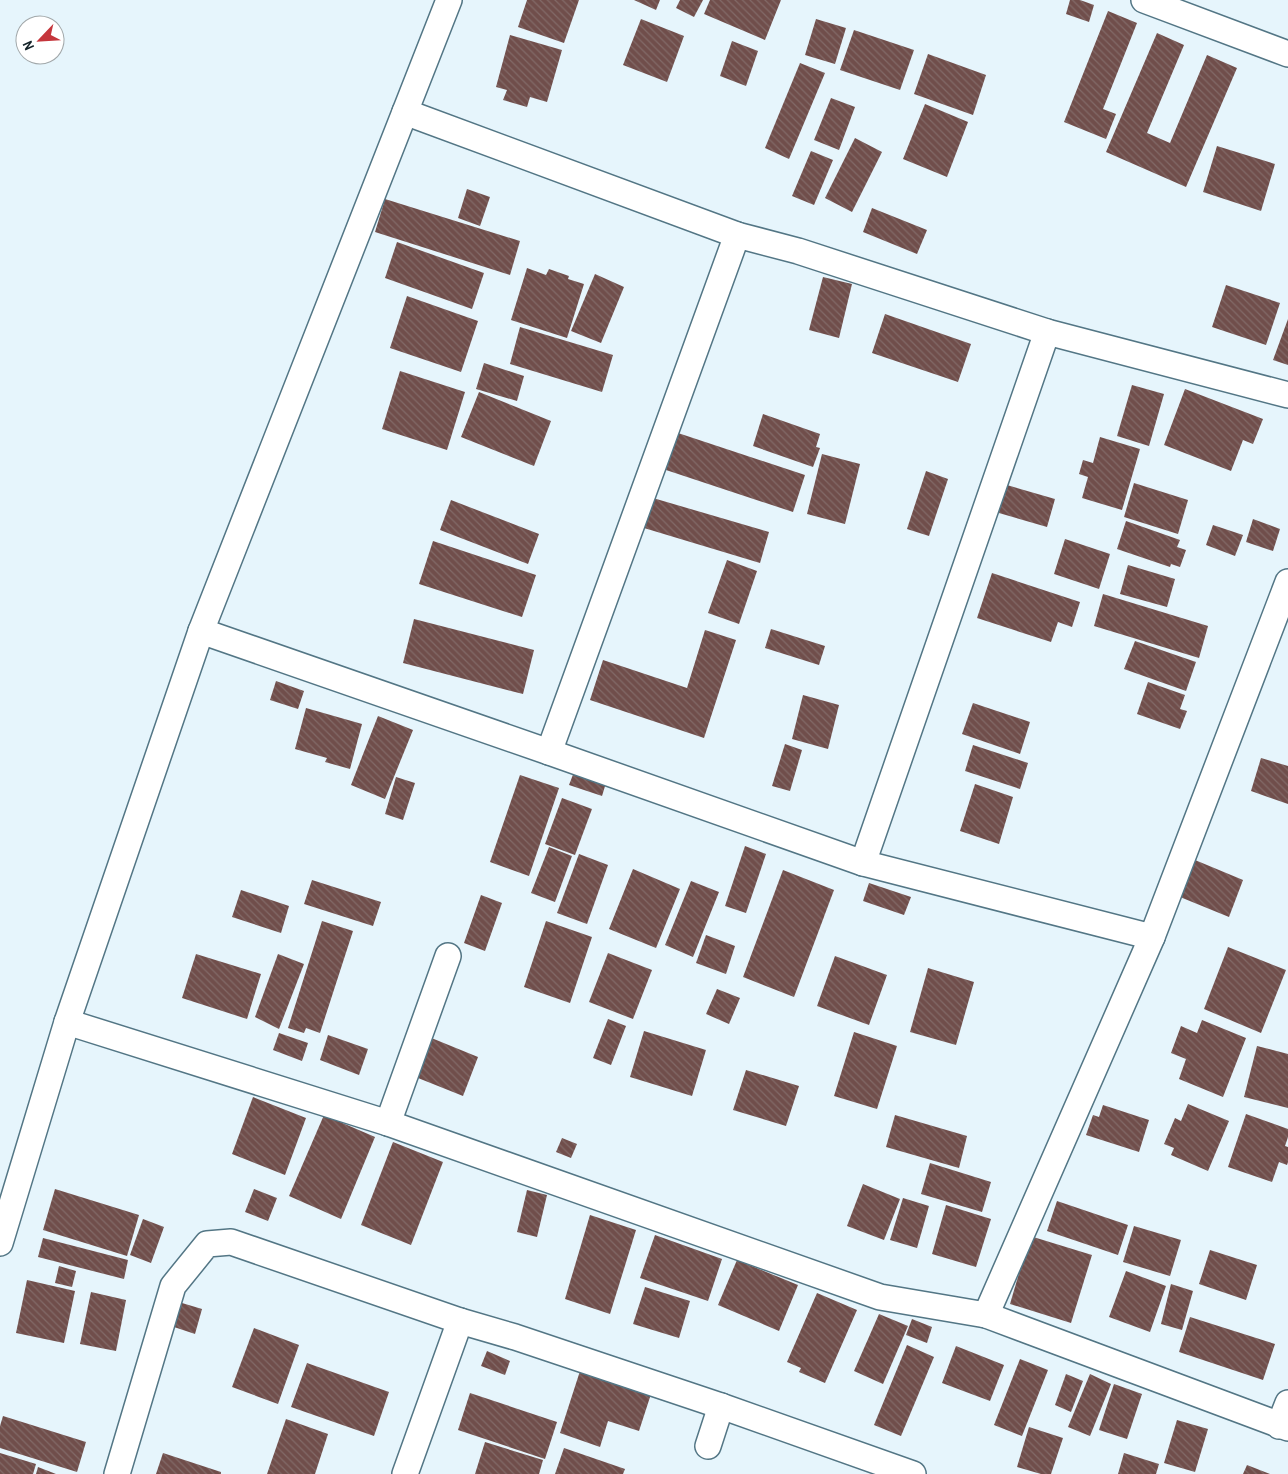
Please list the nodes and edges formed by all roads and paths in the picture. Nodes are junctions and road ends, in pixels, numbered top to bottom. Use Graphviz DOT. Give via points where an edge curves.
graph roads {
  1 [pos="449,0"];
  2 [pos="1144,0"];
  3 [pos="1288,54"];
  4 [pos="405,112"];
  5 [pos="737,235"];
  6 [pos="1047,332"];
  7 [pos="1288,395"];
  8 [pos="1288,582"];
  9 [pos="201,630"];
  10 [pos="549,752"];
  11 [pos="863,863"];
  12 [pos="1152,937"];
  13 [pos="448,956"];
  14 [pos="67,1022"];
  15 [pos="388,1123"];
  16 [pos="0,1243"];
  17 [pos="986,1315"];
  18 [pos="460,1321"];
  19 [pos="721,1406"];
  20 [pos="1285,1419"];
  21 [pos="708,1446"];
  22 [pos="117,1474"];
  23 [pos="405,1474"];
  24 [pos="913,1474"];
  1 -- 4 [label="street"];
  2 -- 3 [label="street"];
  4 -- 5 [label="street"];
  4 -- 9 [label="street"];
  5 -- 6 [label="street" via="798,251"];
  5 -- 10 [label="street"];
  6 -- 7 [label="street"];
  6 -- 11 [label="street"];
  8 -- 12 [label="street"];
  9 -- 10 [label="street"];
  9 -- 14 [label="street"];
  10 -- 11 [label="street"];
  11 -- 12 [label="street"];
  12 -- 17 [label="street"];
  13 -- 15 [label="street"];
  14 -- 15 [label="street"];
  14 -- 16 [label="street"];
  15 -- 17 [label="street" via="880,1296"];
  17 -- 20 [label="street"];
  18 -- 19 [label="street" via="515,1336"];
  18 -- 22 [label="street" via="231,1242 207,1244 172,1286"];
  18 -- 23 [label="street"];
  19 -- 21 [label="street"];
  19 -- 24 [label="street"];
}
